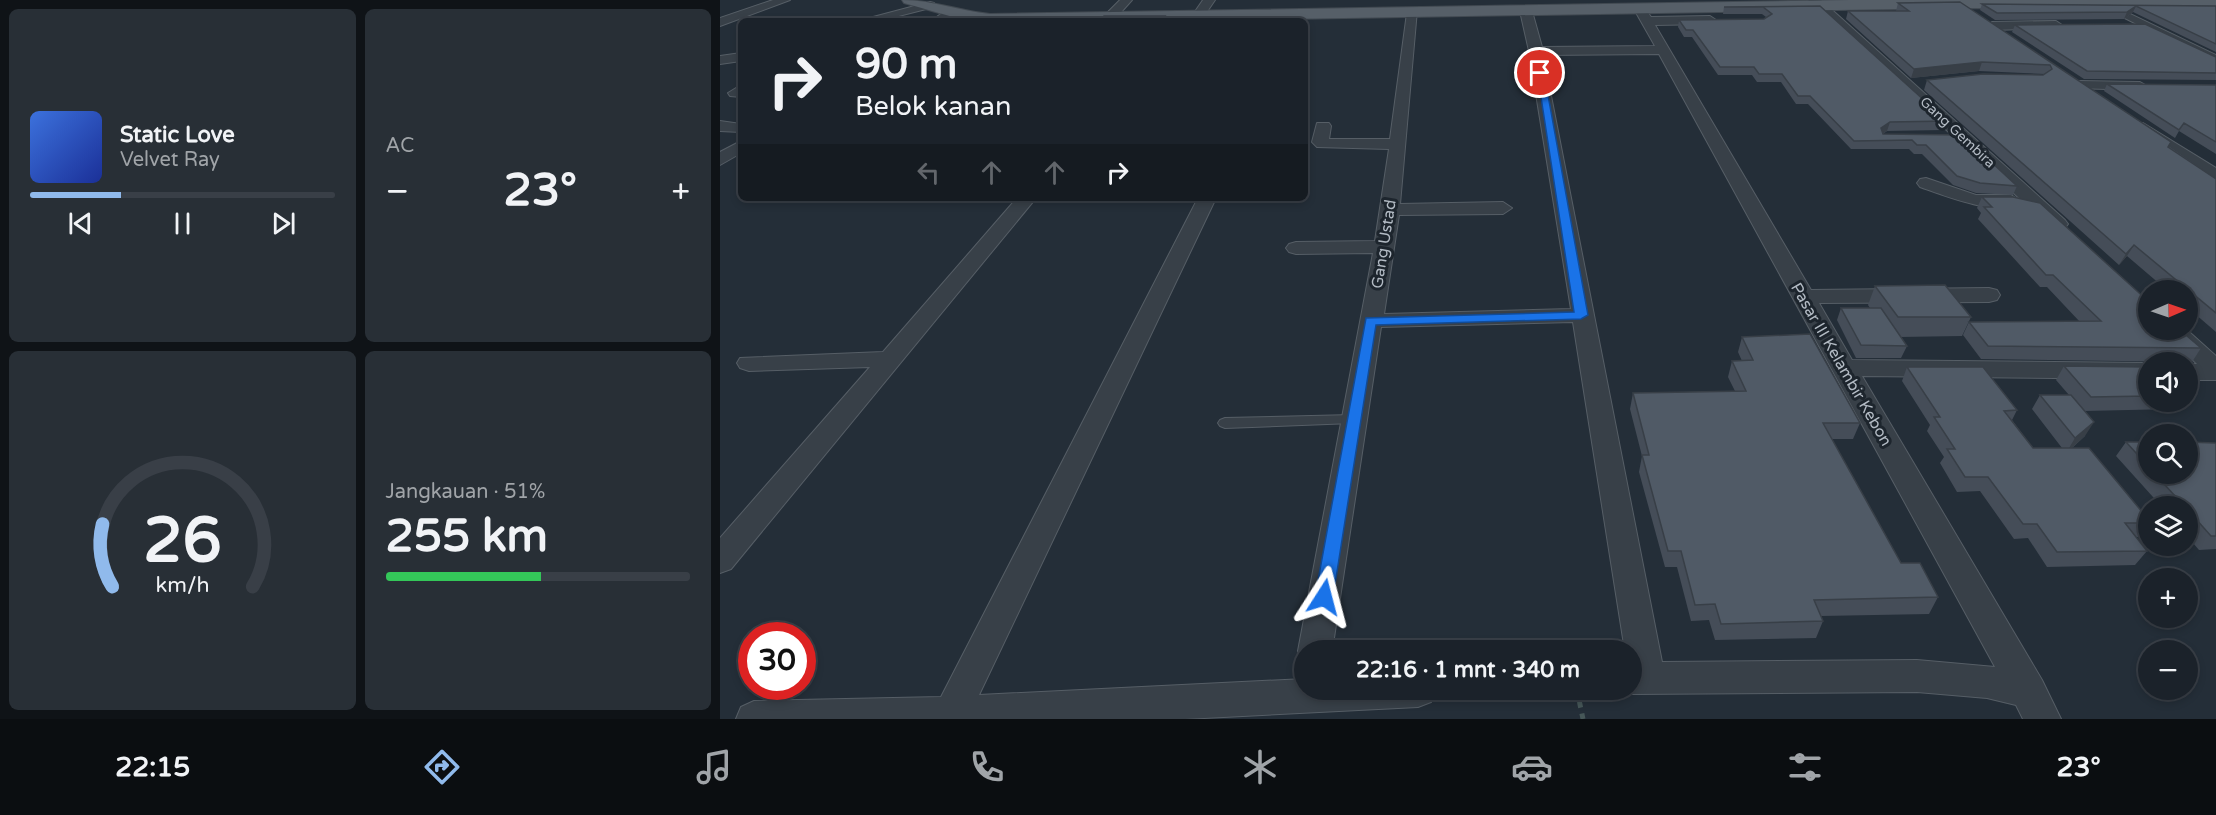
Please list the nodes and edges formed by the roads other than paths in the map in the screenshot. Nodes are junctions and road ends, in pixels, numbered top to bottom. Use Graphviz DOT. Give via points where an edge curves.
graph roads {
  1 [pos="784,0"];
  2 [pos="910,0"];
  3 [pos="1126,0"];
  4 [pos="1209,0"];
  5 [pos="2060,1"];
  6 [pos="1959,2"];
  7 [pos="1818,3"];
  8 [pos="1867,3"];
  9 [pos="2103,3"];
  10 [pos="2205,3"];
  11 [pos="1703,4"];
  12 [pos="930,5"];
  13 [pos="1418,8"];
  14 [pos="1635,10"];
  15 [pos="1526,11"];
  16 [pos="952,12"];
  17 [pos="1110,17"];
  18 [pos="876,18"];
  19 [pos="942,18"];
  20 [pos="985,18"];
  21 [pos="1050,18"];
  22 [pos="1126,18"];
  23 [pos="1186,18"];
  24 [pos="1250,18"];
  25 [pos="1728,20"];
  26 [pos="720,22"];
  27 [pos="2121,24"];
  28 [pos="2145,24"];
  29 [pos="2074,25"];
  30 [pos="1992,26"];
  31 [pos="2011,39"];
  32 [pos="1664,50"];
  33 [pos="1536,51"];
  34 [pos="2216,60"];
  35 [pos="1930,82"];
  36 [pos="1907,85"];
  37 [pos="2160,86"];
  38 [pos="2098,98"];
  39 [pos="2126,117"];
  40 [pos="720,126"];
  41 [pos="1323,126"];
  42 [pos="737,128"];
  43 [pos="1964,137"];
  44 [pos="1942,138"];
  45 [pos="1397,144"];
  46 [pos="2214,174"];
  47 [pos="1926,183"];
  48 [pos="1024,201"];
  49 [pos="1206,201"];
  50 [pos="1503,208"];
  51 [pos="2040,208"];
  52 [pos="1390,210"];
  53 [pos="2074,238"];
  54 [pos="1382,247"];
  55 [pos="1296,248"];
  56 [pos="1989,295"];
  57 [pos="1804,297"];
  58 [pos="1581,315"];
  59 [pos="1370,321"];
  60 [pos="2184,340"];
  61 [pos="889,359"];
  62 [pos="749,363"];
  63 [pos="1844,368"];
  64 [pos="2138,371"];
  65 [pos="2216,371"];
  66 [pos="2198,372"];
  67 [pos="1353,419"];
  68 [pos="1225,423"];
  69 [pos="720,560"];
  70 [pos="1317,640"];
  71 [pos="1634,640"];
  72 [pos="1642,677"];
  73 [pos="1294,693"];
  74 [pos="2036,706"];
  75 [pos="951,714"];
  76 [pos="754,719"];
  1 -- 26 [label="street"];
  2 -- 12 [label="main road"];
  3 -- 17 [label="street"];
  4 -- 23 [label="street"];
  5 -- 6 [label="main road"];
  5 -- 9 [label="main road"];
  6 -- 8 [label="main road"];
  6 -- 30 [label="street"];
  7 -- 8 [label="main road"];
  7 -- 11 [label="main road"];
  7 -- 36 [label="street, Gang Gembira"];
  9 -- 10 [label="main road"];
  9 -- 28 [label="street"];
  11 -- 14 [label="main road"];
  12 -- 16 [label="main road"];
  12 -- 18 [label="street"];
  13 -- 15 [label="main road"];
  13 -- 24 [label="main road"];
  13 -- 45 [label="street, Gang Ustad"];
  14 -- 15 [label="main road"];
  14 -- 25 [label="street"];
  14 -- 32 [label="street, Pasar III Kelambir Kebon"];
  15 -- 33 [label="street"];
  16 -- 19 [label="street"];
  16 -- 20 [label="main road"];
  17 -- 21 [label="main road"];
  17 -- 22 [label="main road"];
  23 -- 24 [label="main road"];
  27 -- 28 [label="street"];
  28 -- 34 [label="street"];
  29 -- 30 [label="street"];
  30 -- 31 [label="street"];
  32 -- 33 [label="street"];
  32 -- 57 [label="street, Pasar III Kelambir Kebon"];
  33 -- 58 [label="street"];
  35 -- 36 [label="street"];
  36 -- 43 [label="street, Gang Gembira"];
  37 -- 38 [label="street" via="2074,82"];
  39 -- 46 [label="street"];
  40 -- 42 [label="street"];
  41 -- 45 [label="street" via="1323,144"];
  43 -- 44 [label="street"];
  43 -- 51 [label="street, Gang Gembira"];
  45 -- 52 [label="street, Gang Ustad"];
  47 -- 51 [label="street" via="1974,200 2008,201"];
  48 -- 61 [label="street"];
  49 -- 75 [label="street"];
  50 -- 52 [label="street"];
  51 -- 53 [label="street, Gang Gembira"];
  52 -- 54 [label="street, Gang Ustad"];
  54 -- 55 [label="street"];
  54 -- 59 [label="street, Gang Ustad"];
  56 -- 57 [label="street"];
  57 -- 63 [label="street, Pasar III Kelambir Kebon"];
  58 -- 59 [label="street"];
  58 -- 71 [label="street"];
  59 -- 67 [label="street, Gang Ustad"];
  60 -- 65 [label="street"];
  61 -- 62 [label="street"];
  61 -- 69 [label="street"];
  63 -- 64 [label="street"];
  63 -- 74 [label="street, Pasar III Kelambir Kebon"];
  65 -- 66 [label="street"];
  67 -- 68 [label="lane"];
  67 -- 70 [label="street, Gang Ustad"];
  72 -- 74 [label="street" via="1917,676 1987,682"];
  73 -- 75 [label="street"];
  75 -- 76 [label="street"];
}
